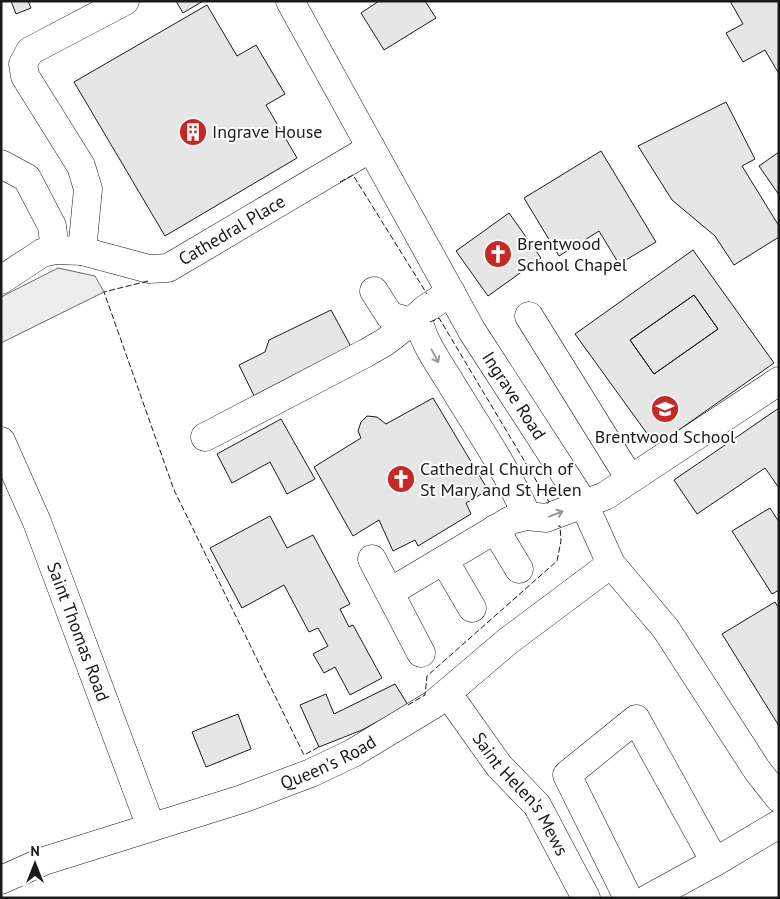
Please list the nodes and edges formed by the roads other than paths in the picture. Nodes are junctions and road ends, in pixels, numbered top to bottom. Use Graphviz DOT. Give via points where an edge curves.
graph roads {
  1 [pos="125,1"];
  2 [pos="290,1"];
  3 [pos="371,148"];
  4 [pos="1,164"];
  5 [pos="68,250"];
  6 [pos="1,280"];
  7 [pos="374,291"];
  8 [pos="451,292"];
  9 [pos="529,316"];
  10 [pos="415,319"];
  11 [pos="779,381"];
  12 [pos="205,437"];
  13 [pos="1,441"];
  14 [pos="630,479"];
  15 [pos="584,504"];
  16 [pos="527,516"];
  17 [pos="495,529"];
  18 [pos="372,559"];
  19 [pos="444,560"];
  20 [pos="611,564"];
  21 [pos="519,569"];
  22 [pos="390,592"];
  23 [pos="472,608"];
  24 [pos="421,653"];
  25 [pos="448,694"];
  26 [pos="779,798"];
  27 [pos="779,824"];
  28 [pos="151,827"];
  29 [pos="715,862"];
  30 [pos="3,878"];
  31 [pos="586,898"];
  32 [pos="628,898"];
  33 [pos="649,898"];
  1 -- 5 [label="main road" via="30,51 23,64 25,76 81,166 88,189"];
  2 -- 3 [label="main road, Ingrave Road"];
  3 -- 5 [label="main road, Cathedral Place" via="168,268 149,269"];
  3 -- 8 [label="main road, Ingrave Road"];
  4 -- 5 [label="main road" via="27,178"];
  5 -- 6 [label="main road" via="42,252"];
  7 -- 10 [label="main road" via="390,316"];
  8 -- 10 [label="main road"];
  8 -- 15 [label="main road, Ingrave Road" via="472,331"];
  9 -- 14 [label="main road"];
  10 -- 12 [label="main road" via="366,353"];
  10 -- 16 [label="main road, one-way" via="512,484"];
  11 -- 14 [label="main road"];
  13 -- 28 [label="main road, Saint Thomas Road" via="37,522"];
  14 -- 15 [label="main road" via="604,496"];
  16 -- 15 [label="main road, one-way" via="546,518"];
  15 -- 20 [label="main road, Ingrave Road"];
  16 -- 17 [label="main road" via="510,520"];
  17 -- 19 [label="main road"];
  17 -- 21 [label="main road"];
  18 -- 22 [label="main road"];
  19 -- 22 [label="main road"];
  19 -- 23 [label="main road"];
  20 -- 25 [label="main road, Queen's Road" via="508,641"];
  20 -- 26 [label="main road, Ingrave Road" via="666,629 757,770"];
  22 -- 24 [label="main road"];
  25 -- 28 [label="main road, Queen's Road" via="394,730 311,773 242,799"];
  25 -- 31 [label="main road, Saint Helen's Mews" via="500,766 537,805"];
  27 -- 29 [label="main road"];
  28 -- 30 [label="main road, Queen's Road" via="44,861"];
  29 -- 32 [label="main road" via="636,719 567,775"];
  29 -- 33 [label="main road"];
}
